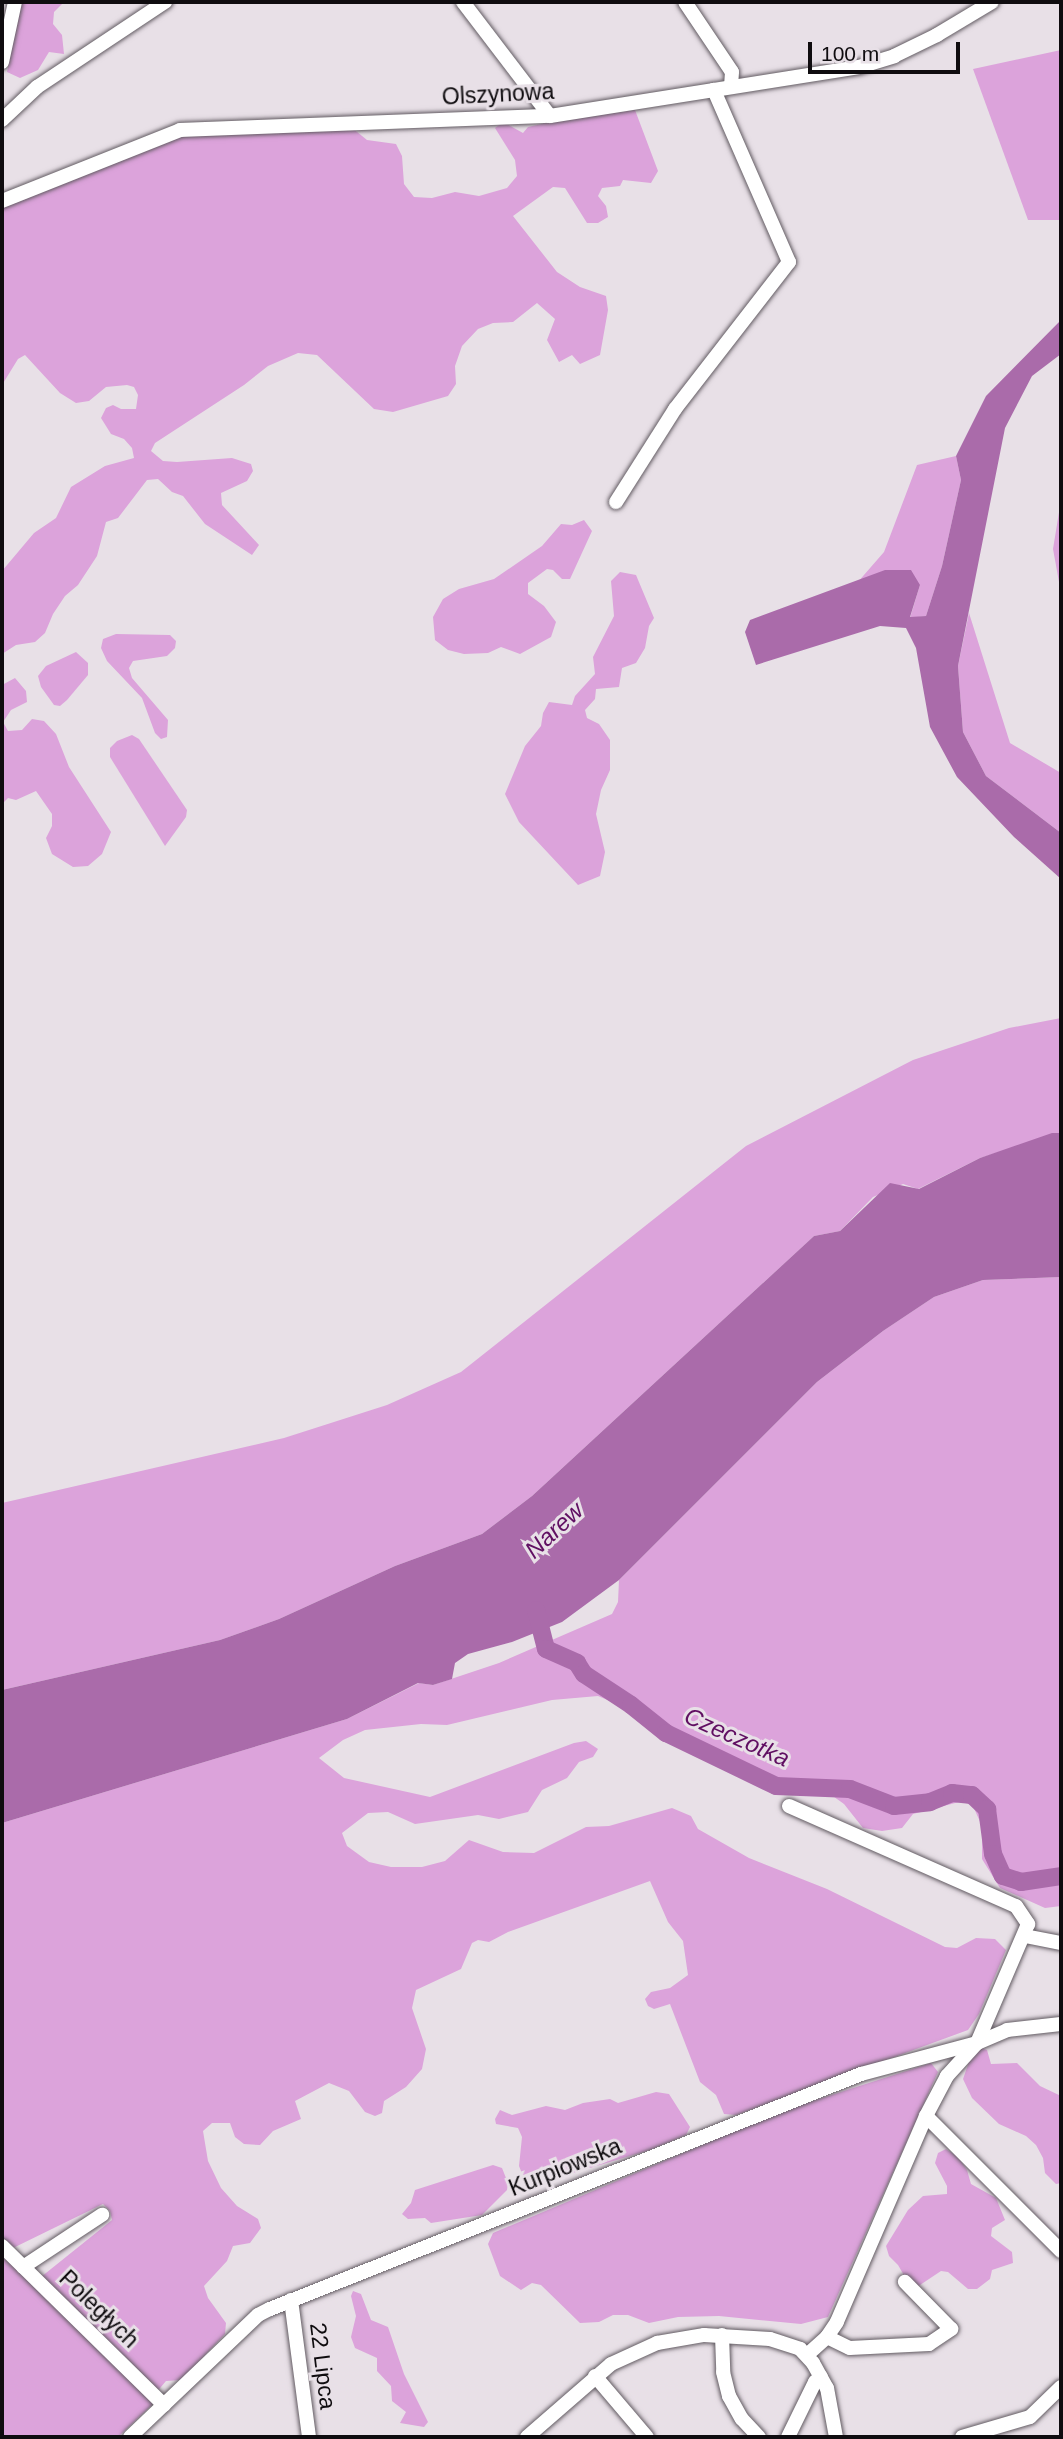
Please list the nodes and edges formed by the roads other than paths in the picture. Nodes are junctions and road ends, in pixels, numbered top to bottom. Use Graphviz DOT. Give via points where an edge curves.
graph roads {
  1 [pos="15,2"];
  2 [pos="165,2"];
  3 [pos="463,2"];
  4 [pos="685,2"];
  5 [pos="992,2"];
  6 [pos="2,62"];
  7 [pos="731,87"];
  8 [pos="714,90"];
  9 [pos="550,116"];
  10 [pos="2,117"];
  11 [pos="2,201"];
  12 [pos="616,502"];
  13 [pos="789,1806"];
  14 [pos="1025,1936"];
  15 [pos="1061,1942"];
  16 [pos="1061,2024"];
  17 [pos="978,2043"];
  18 [pos="926,2116"];
  19 [pos="102,2215"];
  20 [pos="2,2246"];
  21 [pos="1061,2251"];
  22 [pos="23,2267"];
  23 [pos="905,2282"];
  24 [pos="291,2301"];
  25 [pos="722,2335"];
  26 [pos="827,2337"];
  27 [pos="807,2355"];
  28 [pos="821,2375"];
  29 [pos="595,2376"];
  30 [pos="1061,2387"];
  31 [pos="163,2405"];
  32 [pos="534,2435"];
  33 [pos="130,2437"];
  34 [pos="309,2437"];
  35 [pos="648,2437"];
  36 [pos="759,2437"];
  37 [pos="788,2437"];
  38 [pos="836,2437"];
  39 [pos="962,2437"];
  1 -- 6 [label="street"];
  2 -- 10 [label="street" via="37,88"];
  3 -- 9 [label="street"];
  4 -- 7 [label="street" via="732,72"];
  5 -- 7 [label="street, Olszynowa" via="894,56 859,67"];
  7 -- 8 [label="street, Olszynowa"];
  8 -- 9 [label="street, Olszynowa"];
  8 -- 12 [label="street" via="789,262 675,409"];
  9 -- 11 [label="street, Olszynowa" via="180,130"];
  13 -- 14 [label="street" via="1016,1906 1028,1924"];
  14 -- 15 [label="street"];
  14 -- 17 [label="street"];
  16 -- 17 [label="street, Kurpiowska" via="1007,2030"];
  17 -- 18 [label="street" via="947,2076"];
  17 -- 24 [label="street, Kurpiowska" via="861,2074 799,2097"];
  18 -- 21 [label="street"];
  18 -- 26 [label="street"];
  19 -- 22 [label="street"];
  20 -- 22 [label="street, Poległych"];
  22 -- 31 [label="street, Poległych"];
  23 -- 26 [label="street" via="951,2329 929,2344 850,2348"];
  24 -- 31 [label="street, Kurpiowska" via="258,2315"];
  24 -- 34 [label="street, 22 Lipca"];
  25 -- 27 [label="street" via="782,2341"];
  25 -- 29 [label="street" via="657,2343"];
  25 -- 36 [label="street" via="729,2396 741,2419"];
  26 -- 27 [label="street"];
  27 -- 28 [label="street"];
  28 -- 37 [label="street"];
  28 -- 38 [label="street"];
  29 -- 32 [label="street"];
  29 -- 35 [label="street"];
  30 -- 39 [label="street" via="1030,2417"];
  31 -- 33 [label="street, Kurpiowska"];
}
